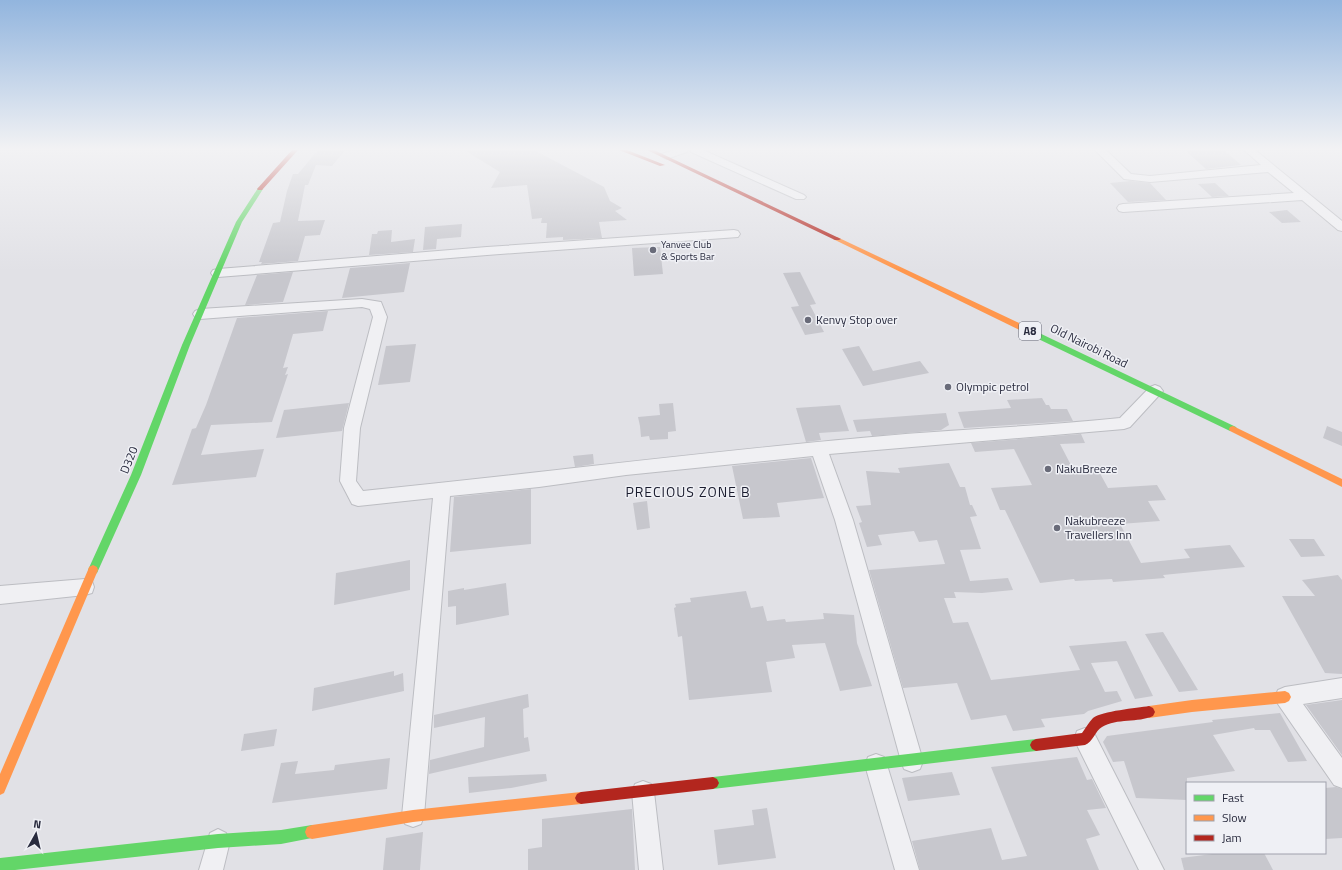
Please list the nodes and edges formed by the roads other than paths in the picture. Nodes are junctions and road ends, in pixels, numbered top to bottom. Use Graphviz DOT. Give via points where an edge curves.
graph roads {
  1 [pos="259,191"];
  2 [pos="733,191"];
  3 [pos="784,191"];
  4 [pos="1298,191"];
  5 [pos="1305,196"];
  6 [pos="800,198"];
  7 [pos="1123,208"];
  8 [pos="1342,227"];
  9 [pos="734,234"];
  10 [pos="218,273"];
  11 [pos="200,314"];
  12 [pos="1155,391"];
  13 [pos="819,449"];
  14 [pos="1342,483"];
  15 [pos="442,490"];
  16 [pos="85,587"];
  17 [pos="0,595"];
  18 [pos="1342,688"];
  19 [pos="1285,697"];
  20 [pos="1085,739"];
  21 [pos="912,761"];
  22 [pos="876,765"];
  23 [pos="1342,777"];
  24 [pos="0,789"];
  25 [pos="643,792"];
  26 [pos="413,816"];
  27 [pos="218,841"];
  28 [pos="0,865"];
  29 [pos="211,870"];
  30 [pos="651,870"];
  31 [pos="907,870"];
  32 [pos="1152,870"];
  1 -- 10 [label="main road, D320 / D320" via="239,222"];
  2 -- 12 [label="main road, Old Nairobi Road / A8"];
  3 -- 6 [label="street"];
  4 -- 5 [label="street"];
  5 -- 7 [label="street"];
  5 -- 8 [label="street"];
  9 -- 10 [label="street" via="495,250"];
  10 -- 11 [label="main road, D320 / D320"];
  11 -- 15 [label="street" via="362,303 376,305 380,317 352,428 348,481 358,499"];
  11 -- 16 [label="main road, D320 / D320" via="136,475"];
  12 -- 13 [label="street" via="1124,423"];
  12 -- 14 [label="main road, Old Nairobi Road / A8"];
  13 -- 15 [label="street"];
  13 -- 21 [label="street" via="844,520"];
  15 -- 26 [label="street"];
  16 -- 17 [label="street"];
  16 -- 24 [label="main road, D320 / D320"];
  18 -- 19 [label="street"];
  19 -- 20 [label="main road" via="1115,717 1098,722"];
  19 -- 23 [label="street"];
  20 -- 21 [label="main road"];
  20 -- 32 [label="street"];
  21 -- 22 [label="main road"];
  22 -- 25 [label="main road"];
  22 -- 31 [label="street"];
  25 -- 26 [label="main road"];
  25 -- 30 [label="street"];
  26 -- 27 [label="main road" via="281,837"];
  27 -- 28 [label="main road"];
  27 -- 29 [label="street"];
}
